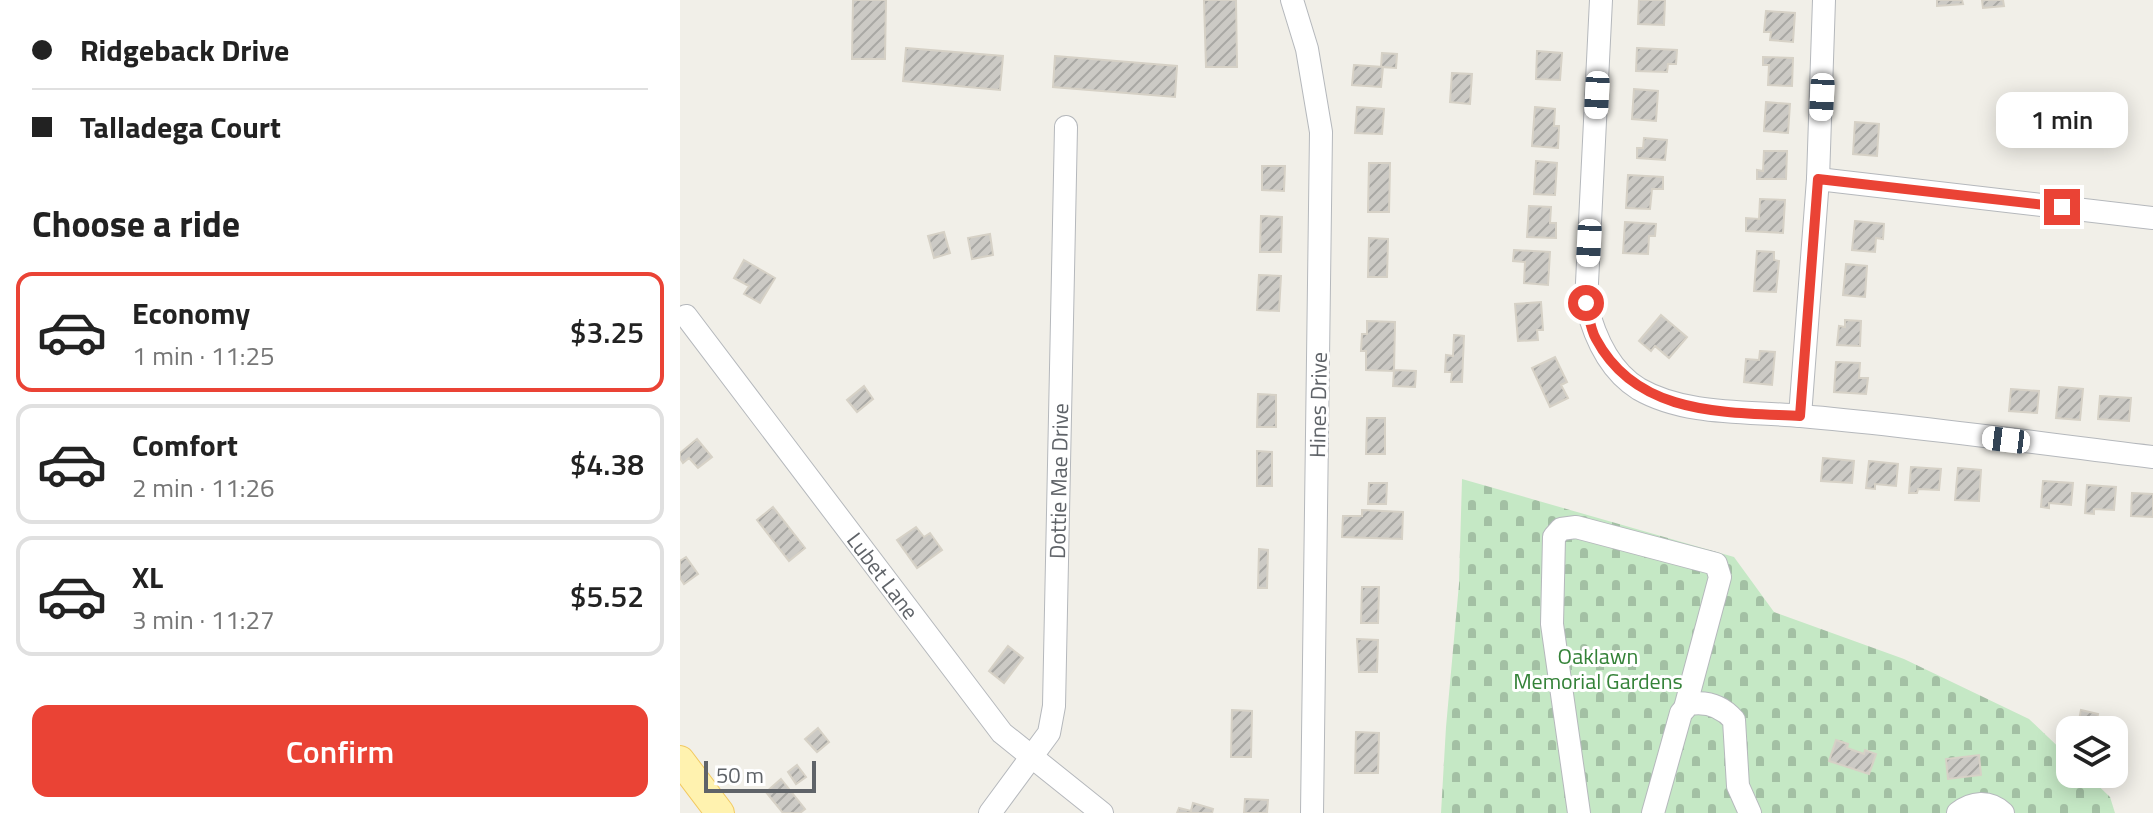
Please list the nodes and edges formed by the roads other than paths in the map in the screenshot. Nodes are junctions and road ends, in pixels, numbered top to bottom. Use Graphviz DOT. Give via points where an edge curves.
graph roads {
  1 [pos="1292,0"];
  2 [pos="1601,0"];
  3 [pos="1824,0"];
  4 [pos="1066,127"];
  5 [pos="1818,179"];
  6 [pos="2153,218"];
  7 [pos="686,316"];
  8 [pos="1800,416"];
  9 [pos="2153,457"];
  10 [pos="1685,708"];
  11 [pos="1033,758"];
  12 [pos="680,760"];
  13 [pos="720,813"];
  14 [pos="990,813"];
  15 [pos="1102,813"];
  16 [pos="1312,813"];
  17 [pos="1579,813"];
  18 [pos="1653,813"];
  19 [pos="1750,813"];
  20 [pos="1958,813"];
  21 [pos="2003,813"];
  1 -- 16 [label="street, Hines Drive" via="1307,49 1321,132"];
  2 -- 8 [label="street" via="1586,303 1594,337 1638,389 1674,403"];
  3 -- 5 [label="street"];
  4 -- 11 [label="street, Dottie Mae Drive" via="1054,706 1049,733"];
  5 -- 6 [label="street"];
  5 -- 8 [label="street"];
  7 -- 11 [label="street, Lubet Lane" via="1002,733"];
  8 -- 9 [label="street"];
  10 -- 17 [label="street" via="1720,577 1716,564 1576,527 1561,529 1554,537 1552,624"];
  10 -- 18 [label="street"];
  10 -- 19 [label="street" via="1708,703 1734,720 1738,786"];
  11 -- 14 [label="street, Dottie Mae Drive"];
  11 -- 15 [label="street, Lubet Lane"];
  12 -- 13 [label="main road"];
  20 -- 21 [label="street" via="1984,804"];
}
